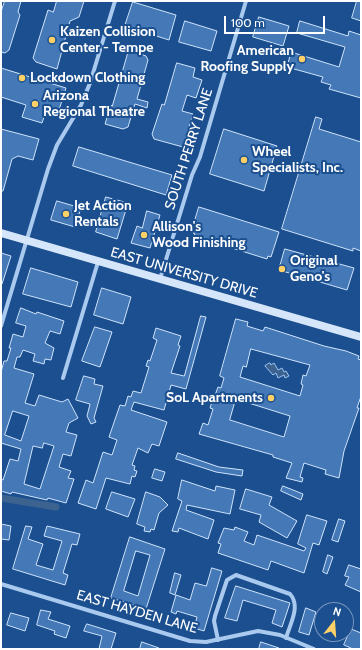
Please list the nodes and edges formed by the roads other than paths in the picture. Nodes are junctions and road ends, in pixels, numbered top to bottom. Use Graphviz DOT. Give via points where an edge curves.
graph roads {
  1 [pos="115,1"];
  2 [pos="246,1"];
  3 [pos="1,233"];
  4 [pos="27,240"];
  5 [pos="98,262"];
  6 [pos="160,280"];
  7 [pos="1,326"];
  8 [pos="361,336"];
  9 [pos="63,378"];
  10 [pos="1,584"];
  11 [pos="286,638"];
  12 [pos="218,640"];
  13 [pos="314,649"];
  1 -- 4 [label="street" via="90,83 81,105 55,150"];
  2 -- 6 [label="street, SOUTH PERRY LANE"];
  3 -- 4 [label="main road, EAST UNIVERSITY DRIVE"];
  4 -- 5 [label="main road, EAST UNIVERSITY DRIVE"];
  4 -- 7 [label="street"];
  5 -- 6 [label="main road, EAST UNIVERSITY DRIVE"];
  5 -- 9 [label="street"];
  6 -- 8 [label="main road, EAST UNIVERSITY DRIVE"];
  10 -- 12 [label="street, EAST HAYDEN LANE" via="190,641"];
  11 -- 12 [label="street, EAST HAYDEN LANE" via="258,631"];
  11 -- 12 [label="street" via="296,606 294,597 236,575 227,580 215,616"];
  11 -- 13 [label="street, EAST HAYDEN LANE"];
}
